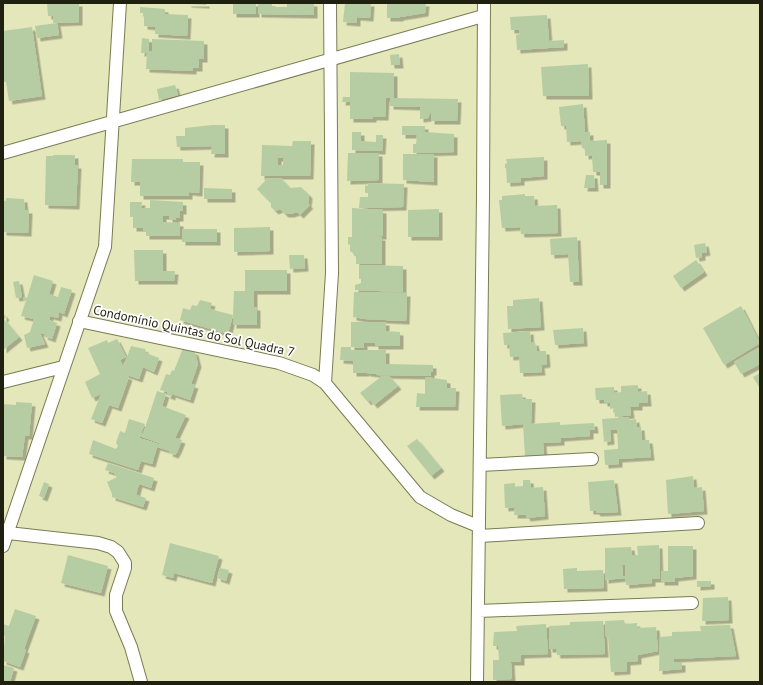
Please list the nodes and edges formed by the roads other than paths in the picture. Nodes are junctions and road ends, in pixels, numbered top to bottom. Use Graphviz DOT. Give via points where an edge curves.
graph roads {
  1 [pos="120,3"];
  2 [pos="330,3"];
  3 [pos="484,3"];
  4 [pos="483,16"];
  5 [pos="329,60"];
  6 [pos="114,123"];
  7 [pos="3,153"];
  8 [pos="79,321"];
  9 [pos="63,367"];
  10 [pos="3,382"];
  11 [pos="325,383"];
  12 [pos="592,459"];
  13 [pos="480,465"];
  14 [pos="698,523"];
  15 [pos="478,531"];
  16 [pos="8,533"];
  17 [pos="3,546"];
  18 [pos="692,603"];
  19 [pos="478,611"];
  20 [pos="141,682"];
  21 [pos="477,682"];
  1 -- 6 [label="street, Condomínio Quintas do Sol Quadra 7"];
  2 -- 5 [label="street"];
  3 -- 4 [label="street"];
  4 -- 5 [label="street"];
  4 -- 13 [label="street"];
  5 -- 6 [label="street"];
  5 -- 11 [label="street" via="332,274"];
  6 -- 7 [label="street"];
  6 -- 8 [label="street, Condomínio Quintas do Sol Quadra 7" via="105,247"];
  8 -- 9 [label="street, Condomínio Quintas do Sol Quadra 7"];
  8 -- 11 [label="street, Condomínio Quintas do Sol Quadra 7" via="279,363 300,369"];
  9 -- 10 [label="street"];
  9 -- 16 [label="street, Condomínio Quintas do Sol Quadra 7"];
  11 -- 15 [label="street, Condomínio Quintas do Sol Quadra 7" via="420,498"];
  12 -- 13 [label="street"];
  13 -- 15 [label="street"];
  14 -- 15 [label="street"];
  15 -- 19 [label="street"];
  16 -- 17 [label="street, Condomínio Quintas do Sol Quadra 7"];
  16 -- 20 [label="street" via="98,543 111,547 122,556 125,568 116,595 116,611 131,647"];
  18 -- 19 [label="street"];
  19 -- 21 [label="street"];
}
